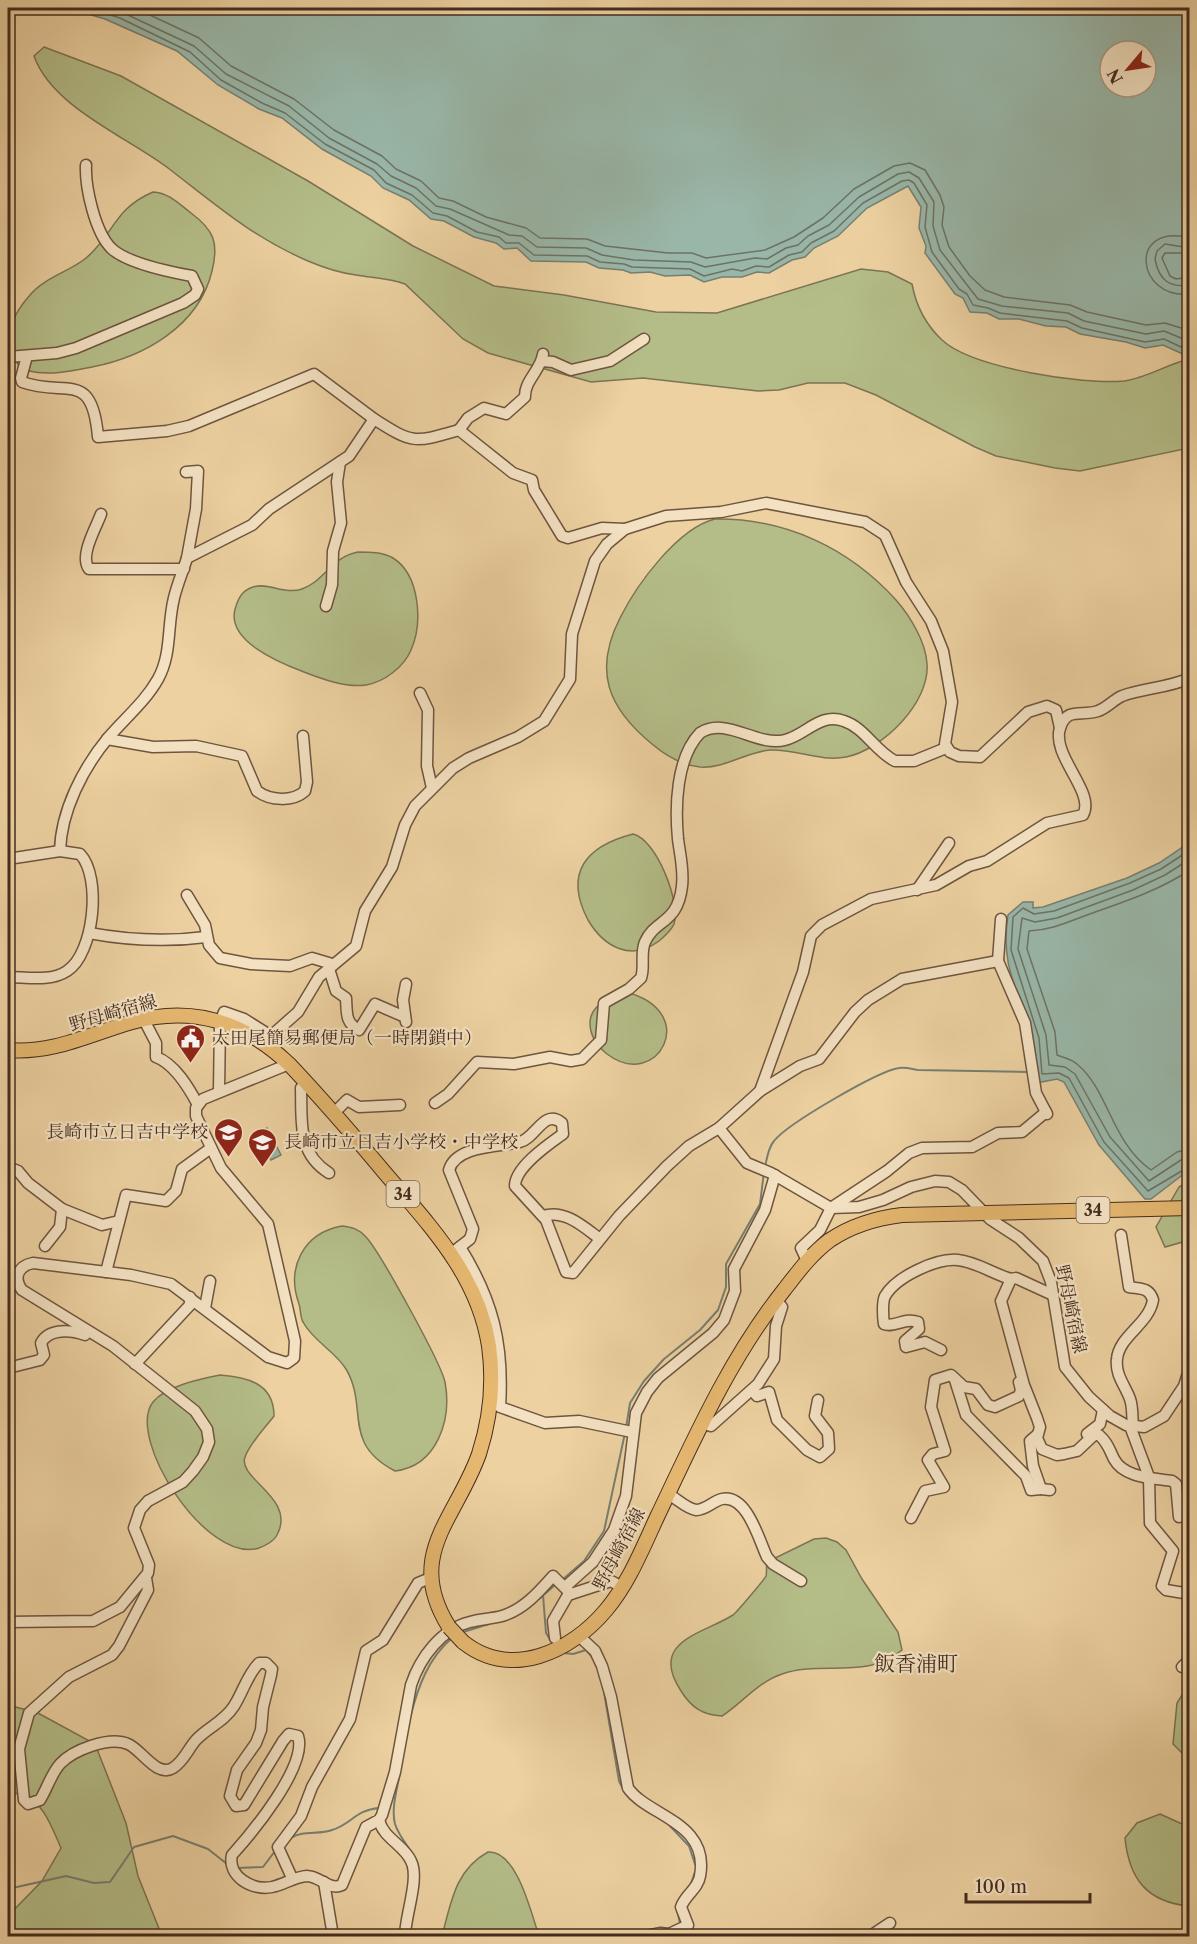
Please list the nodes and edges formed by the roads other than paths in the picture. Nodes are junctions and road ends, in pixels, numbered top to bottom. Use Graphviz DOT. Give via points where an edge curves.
graph roads {
  1 [pos="86,165"];
  2 [pos="644,339"];
  3 [pos="27,356"];
  4 [pos="8,357"];
  5 [pos="374,419"];
  6 [pos="459,430"];
  7 [pos="340,462"];
  8 [pos="186,472"];
  9 [pos="101,514"];
  10 [pos="625,529"];
  11 [pos="185,564"];
  12 [pos="326,606"];
  13 [pos="1190,678"];
  14 [pos="420,693"];
  15 [pos="1060,728"];
  16 [pos="303,736"];
  17 [pos="106,739"];
  18 [pos="946,748"];
  19 [pos="432,788"];
  20 [pos="949,843"];
  21 [pos="60,851"];
  22 [pos="8,862"];
  23 [pos="917,890"];
  24 [pos="187,895"];
  25 [pos="1001,919"];
  26 [pos="88,933"];
  27 [pos="206,937"];
  28 [pos="998,961"];
  29 [pos="330,967"];
  30 [pos="8,977"];
  31 [pos="406,984"];
  32 [pos="144,1020"];
  33 [pos="220,1022"];
  34 [pos="8,1034"];
  35 [pos="8,1050"];
  36 [pos="289,1064"];
  37 [pos="306,1082"];
  38 [pos="219,1091"];
  39 [pos="759,1091"];
  40 [pos="435,1102"];
  41 [pos="198,1105"];
  42 [pos="400,1105"];
  43 [pos="334,1113"];
  44 [pos="719,1128"];
  45 [pos="211,1148"];
  46 [pos="8,1167"];
  47 [pos="329,1173"];
  48 [pos="773,1174"];
  49 [pos="831,1208"];
  50 [pos="1190,1208"];
  51 [pos="62,1209"];
  52 [pos="983,1213"];
  53 [pos="543,1216"];
  54 [pos="119,1221"];
  55 [pos="1121,1235"];
  56 [pos="600,1239"];
  57 [pos="45,1246"];
  58 [pos="456,1250"];
  59 [pos="807,1261"];
  60 [pos="106,1272"];
  61 [pos="1011,1279"];
  62 [pos="210,1281"];
  63 [pos="1053,1295"];
  64 [pos="190,1297"];
  65 [pos="776,1300"];
  66 [pos="205,1308"];
  67 [pos="90,1333"];
  68 [pos="941,1350"];
  69 [pos="1014,1353"];
  70 [pos="135,1364"];
  71 [pos="1190,1367"];
  72 [pos="8,1368"];
  73 [pos="955,1380"];
  74 [pos="752,1390"];
  75 [pos="819,1400"];
  76 [pos="1103,1410"];
  77 [pos="702,1423"];
  78 [pos="1131,1427"];
  79 [pos="632,1432"];
  80 [pos="1037,1435"];
  81 [pos="1074,1450"];
  82 [pos="1149,1477"];
  83 [pos="668,1494"];
  84 [pos="1179,1517"];
  85 [pos="911,1518"];
  86 [pos="146,1578"];
  87 [pos="430,1578"];
  88 [pos="801,1581"];
  89 [pos="564,1586"];
  90 [pos="622,1587"];
  91 [pos="1190,1594"];
  92 [pos="8,1622"];
  93 [pos="579,1636"];
  94 [pos="558,1645"];
  95 [pos="382,1813"];
  96 [pos="292,1878"];
  97 [pos="324,1882"];
  98 [pos="890,1923"];
  99 [pos="876,1933"];
  100 [pos="333,1936"];
  101 [pos="405,1936"];
  102 [pos="645,1936"];
  1 -- 3 [label="street" via="93,211 112,249 145,264 192,276 198,289 183,303 76,348"];
  2 -- 6 [label="street" via="610,361 571,370 542,358 525,389 525,397 512,411 506,414 484,408 468,418"];
  3 -- 4 [label="street"];
  3 -- 5 [label="street" via="22,382 63,387 86,397 95,409 98,437 189,426 314,374"];
  5 -- 6 [label="street" via="405,438 429,438"];
  5 -- 7 [label="street" via="349,456"];
  6 -- 10 [label="street" via="513,473 532,480 562,536 568,538 602,528"];
  7 -- 11 [label="street" via="252,525"];
  7 -- 12 [label="street" via="337,482 341,523"];
  8 -- 11 [label="street" via="198,471 196,509"];
  9 -- 11 [label="street" via="86,557 89,569"];
  10 -- 18 [label="street" via="666,516 766,503 874,526 885,535 943,651 952,702"];
  10 -- 19 [label="street" via="595,561 572,634 570,679 544,721 469,758"];
  11 -- 17 [label="street" via="174,597 167,658 158,680 137,710"];
  13 -- 15 [label="street" via="1120,697 1098,711 1073,712"];
  14 -- 19 [label="street" via="428,711 427,766"];
  15 -- 18 [label="street" via="1056,710 1047,706 1024,714 980,757 959,756"];
  15 -- 23 [label="street" via="1061,750 1086,807 1083,814 1047,824 987,861"];
  16 -- 17 [label="street" via="305,792 285,799 257,791 242,756 196,746 153,747"];
  17 -- 21 [label="street" via="80,778"];
  18 -- 40 [label="street" via="914,761 895,761 858,729 837,719 821,721 783,740 768,741 719,728 700,733 681,773 677,823 683,876 678,904 668,920 645,940 641,978 604,1003 600,1040 578,1061 550,1057 514,1064 477,1062 448,1094"];
  19 -- 29 [label="street" via="415,806 405,825 392,867 365,911 356,946"];
  20 -- 23 [label="street"];
  21 -- 22 [label="street"];
  21 -- 26 [label="street" via="76,852 86,862 92,895"];
  23 -- 39 [label="street" via="871,899 822,925 811,936 803,972"];
  24 -- 27 [label="street" via="205,925"];
  25 -- 28 [label="street"];
  26 -- 27 [label="street" via="184,940"];
  26 -- 30 [label="street" via="81,956 66,972 42,978"];
  27 -- 29 [label="street" via="215,955 231,960 290,966 312,958"];
  28 -- 39 [label="street" via="919,975 888,986 855,1012 819,1059"];
  28 -- 49 [label="street" via="1025,1023 1036,1093 1046,1113 1022,1132 998,1134 972,1147 922,1148"];
  29 -- 31 [label="street" via="336,991 346,998 347,1020 359,1030 375,1004 406,1021"];
  29 -- 33 [label="street" via="275,1038 233,1014 224,1012"];
  32 -- 33 [label="main road, 野母崎宿線 / 34" via="189,1015"];
  32 -- 35 [label="main road, 野母崎宿線 / 34" via="52,1048"];
  32 -- 41 [label="street" via="156,1043 156,1057 177,1074"];
  33 -- 36 [label="main road, 野母崎宿線 / 34" via="250,1033"];
  33 -- 38 [label="street"];
  34 -- 35 [label="street"];
  36 -- 37 [label="main road, 野母崎宿線 / 34"];
  36 -- 38 [label="street"];
  37 -- 43 [label="main road, 野母崎宿線 / 34"];
  37 -- 47 [label="street" via="301,1088 302,1138 311,1159"];
  38 -- 41 [label="street"];
  39 -- 44 [label="street"];
  41 -- 45 [label="street" via="196,1116"];
  42 -- 43 [label="street" via="360,1107 347,1100"];
  43 -- 58 [label="main road, 野母崎宿線 / 34"];
  44 -- 48 [label="street" via="739,1155"];
  44 -- 56 [label="street" via="689,1146 667,1166"];
  45 -- 54 [label="street" via="182,1169 176,1191 168,1200 126,1196"];
  45 -- 66 [label="street" via="230,1180 268,1224 297,1356 287,1363 268,1357"];
  46 -- 51 [label="street"];
  48 -- 49 [label="street"];
  48 -- 79 [label="street" via="765,1210 734,1269 735,1291 724,1320 658,1378 636,1413"];
  49 -- 52 [label="street, 野母崎宿線" via="859,1208 911,1187 943,1181 962,1190"];
  49 -- 59 [label="street" via="820,1230 801,1248"];
  50 -- 52 [label="main road, 野母崎宿線 / 34"];
  51 -- 54 [label="street" via="102,1225"];
  51 -- 57 [label="street" via="60,1227"];
  52 -- 59 [label="main road, 野母崎宿線 / 34" via="889,1216 840,1234"];
  52 -- 63 [label="street, 野母崎宿線" via="1039,1255"];
  53 -- 56 [label="street" via="571,1218"];
  53 -- 56 [label="street" via="566,1272 577,1272"];
  53 -- 58 [label="street" via="517,1190 515,1181 540,1151 564,1133 562,1123 554,1118 545,1121 524,1142 476,1149 450,1166 450,1178 472,1225 472,1236"];
  54 -- 60 [label="street"];
  55 -- 78 [label="street" via="1129,1287 1143,1288 1153,1299 1147,1317 1120,1349 1116,1361 1120,1382 1130,1399"];
  58 -- 79 [label="street" via="487,1297 499,1336 500,1407 545,1423 579,1420"];
  58 -- 87 [label="main road, 野母崎宿線 / 34" via="483,1318 489,1347 490,1404 478,1454 434,1550"];
  59 -- 65 [label="main road, 野母崎宿線 / 34"];
  60 -- 64 [label="street" via="171,1284"];
  60 -- 67 [label="street" via="33,1263 23,1267 17,1277 19,1287 26,1293"];
  61 -- 63 [label="street" via="1022,1279"];
  61 -- 68 [label="street" via="976,1264 944,1260 934,1261 895,1285 883,1300 884,1324 918,1322 919,1329 905,1341 906,1347 926,1342"];
  61 -- 69 [label="street" via="1001,1301"];
  62 -- 66 [label="street"];
  63 -- 76 [label="street, 野母崎宿線" via="1065,1367"];
  64 -- 66 [label="street"];
  64 -- 70 [label="street" via="190,1305"];
  65 -- 74 [label="street" via="782,1307 776,1326 774,1359"];
  65 -- 77 [label="main road, 野母崎宿線 / 34" via="731,1368"];
  67 -- 70 [label="street"];
  67 -- 72 [label="street" via="65,1330 46,1336 41,1343 44,1355 40,1360"];
  69 -- 73 [label="street" via="1012,1359 1021,1392 1008,1403 991,1407 977,1390"];
  69 -- 80 [label="street" via="1040,1426"];
  70 -- 86 [label="street" via="195,1411 207,1429 208,1442 203,1457 183,1482 159,1493 140,1510 134,1528 149,1565"];
  71 -- 78 [label="street" via="1184,1386 1164,1416 1149,1425"];
  73 -- 80 [label="street" via="966,1415 1026,1476 1031,1490 1046,1489 1030,1451 1030,1438"];
  73 -- 85 [label="street" via="948,1374 933,1383 931,1407 945,1451 928,1460 944,1487 925,1491"];
  74 -- 75 [label="street" via="757,1396 769,1392 777,1420 807,1450 820,1457 829,1449 830,1441 815,1416"];
  74 -- 77 [label="street" via="711,1426"];
  76 -- 78 [label="street, 野母崎宿線"];
  76 -- 81 [label="street" via="1100,1424 1081,1438"];
  77 -- 83 [label="main road, 野母崎宿線 / 34"];
  78 -- 82 [label="street"];
  79 -- 89 [label="street" via="626,1496 614,1530 593,1562"];
  80 -- 81 [label="street" via="1042,1449 1050,1453"];
  81 -- 82 [label="street" via="1097,1434 1111,1447 1119,1465 1138,1476"];
  82 -- 84 [label="street" via="1176,1484"];
  82 -- 91 [label="street" via="1150,1523 1173,1551 1162,1586"];
  83 -- 88 [label="street" via="698,1510 720,1499 744,1507 767,1557"];
  83 -- 90 [label="main road, 野母崎宿線 / 34"];
  86 -- 92 [label="street" via="120,1607 93,1621"];
  86 -- 96 [label="street" via="148,1590 116,1650 69,1677 29,1713 19,1749 24,1800 28,1804 40,1800 61,1762 102,1744 123,1743 164,1771 174,1767 197,1739 229,1714 251,1673 260,1663 266,1663 272,1670 261,1730 237,1770 230,1796 233,1804 239,1807 247,1803 258,1779 289,1734 298,1736 299,1748 273,1806 232,1855 233,1870 248,1884 265,1887"];
  87 -- 94 [label="main road, 野母崎宿線 / 34, bridge" via="436,1602 449,1626 475,1651 495,1658 522,1660 538,1658"];
  87 -- 96 [label="street" via="418,1583 384,1640 366,1651 350,1719 312,1787 301,1816 279,1850"];
  89 -- 90 [label="street" via="611,1581"];
  89 -- 94 [label="street" via="553,1621"];
  89 -- 95 [label="street" via="553,1576 537,1594 511,1612 466,1623 434,1645 411,1685 395,1772"];
  90 -- 93 [label="main road, 野母崎宿線 / 34" via="606,1610"];
  93 -- 94 [label="main road, 野母崎宿線 / 34"];
  93 -- 102 [label="street" via="595,1651 612,1697 628,1788 674,1820 700,1856 698,1884 681,1907 688,1925 669,1934"];
  95 -- 97 [label="street" via="366,1827 342,1885"];
  95 -- 101 [label="street" via="382,1829 409,1857 414,1869"];
  96 -- 97 [label="street" via="311,1876"];
  97 -- 100 [label="street"];
  98 -- 99 [label="street"];
}
